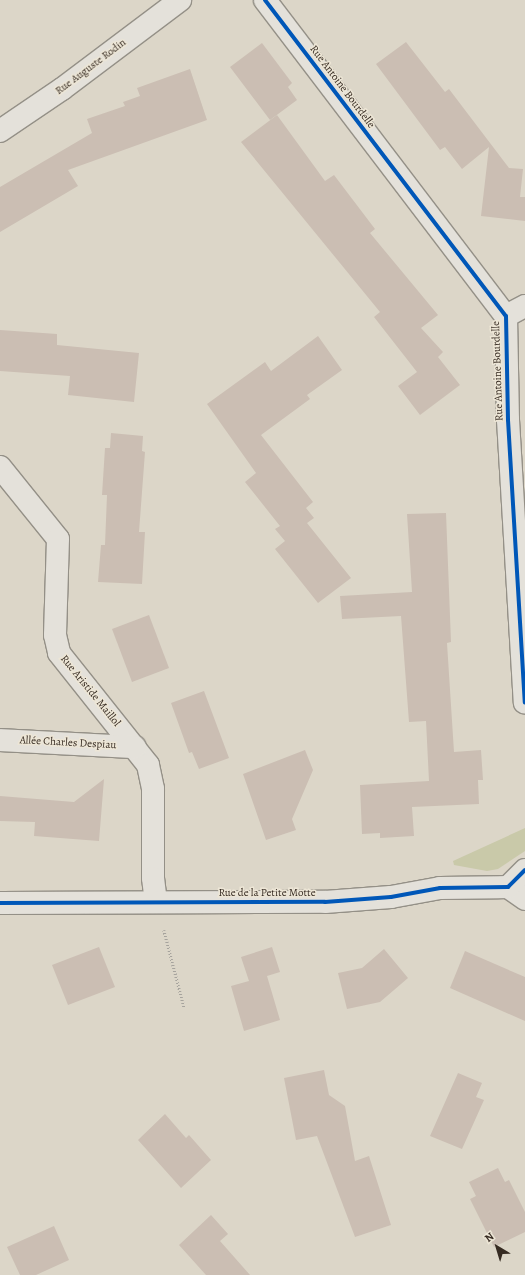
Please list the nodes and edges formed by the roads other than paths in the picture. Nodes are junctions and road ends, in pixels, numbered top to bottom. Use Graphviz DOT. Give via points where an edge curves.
graph roads {
  1 [pos="180,0"];
  2 [pos="265,0"];
  3 [pos="0,130"];
  4 [pos="525,306"];
  5 [pos="506,316"];
  6 [pos="0,468"];
  7 [pos="525,702"];
  8 [pos="0,740"];
  9 [pos="136,747"];
  10 [pos="525,870"];
  11 [pos="517,893"];
  12 [pos="156,901"];
  13 [pos="0,903"];
  1 -- 3 [label="street, Rue Auguste Rodin" via="62,89"];
  2 -- 5 [label="street, Rue Antoine Bourdelle"];
  4 -- 5 [label="street"];
  5 -- 7 [label="street, Rue Antoine Bourdelle" via="508,420"];
  6 -- 9 [label="street, Rue Aristide Maillol" via="58,539 55,636 59,653"];
  8 -- 9 [label="street, Allée Charles Despiau"];
  9 -- 12 [label="street, Rue Aristide Maillol" via="148,765 153,789 153,878"];
  10 -- 11 [label="street, Rue de la Petite Motte"];
  11 -- 12 [label="street, Rue de la Petite Motte" via="440,888 391,897 325,902"];
  12 -- 13 [label="street, Rue de la Petite Motte"];
}
